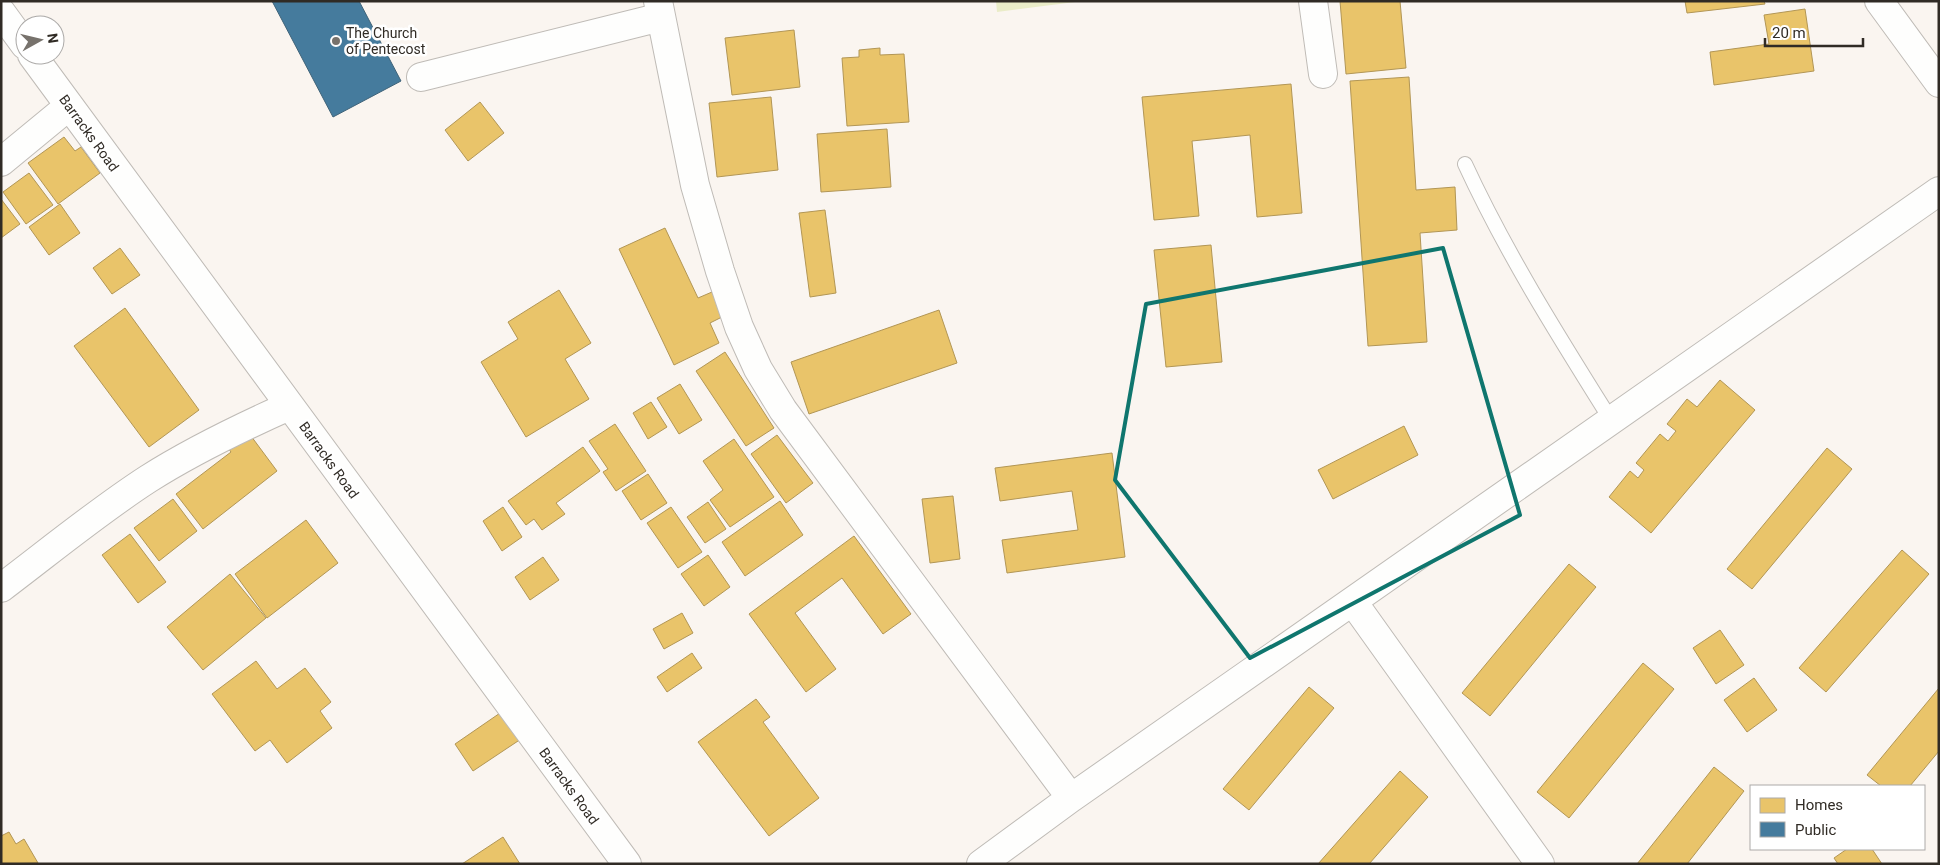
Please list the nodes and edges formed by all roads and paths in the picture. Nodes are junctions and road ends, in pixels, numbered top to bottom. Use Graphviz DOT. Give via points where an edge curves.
graph roads {
  1 [pos="1313,1"];
  2 [pos="1879,1"];
  3 [pos="659,9"];
  4 [pos="1,12"];
  5 [pos="15,31"];
  6 [pos="39,65"];
  7 [pos="1323,74"];
  8 [pos="421,77"];
  9 [pos="1939,83"];
  10 [pos="69,106"];
  11 [pos="1,162"];
  12 [pos="1466,164"];
  13 [pos="1939,191"];
  14 [pos="289,406"];
  15 [pos="1611,420"];
  16 [pos="1,588"];
  17 [pos="1353,602"];
  18 [pos="1071,798"];
  19 [pos="627,864"];
  20 [pos="981,864"];
  21 [pos="1540,864"];
  1 -- 7 [label="street"];
  2 -- 9 [label="street"];
  3 -- 8 [label="street"];
  3 -- 18 [label="street" via="695,185 739,327 758,369 783,410"];
  4 -- 5 [label="street"];
  6 -- 10 [label="street, Barracks Road"];
  10 -- 11 [label="street"];
  10 -- 14 [label="street, Barracks Road"];
  12 -- 15 [label="lane" via="1484,206"];
  13 -- 15 [label="street"];
  14 -- 16 [label="street" via="241,427 149,479"];
  14 -- 19 [label="street, Barracks Road"];
  15 -- 17 [label="street"];
  17 -- 18 [label="street"];
  17 -- 21 [label="street"];
  18 -- 20 [label="street"];
}
